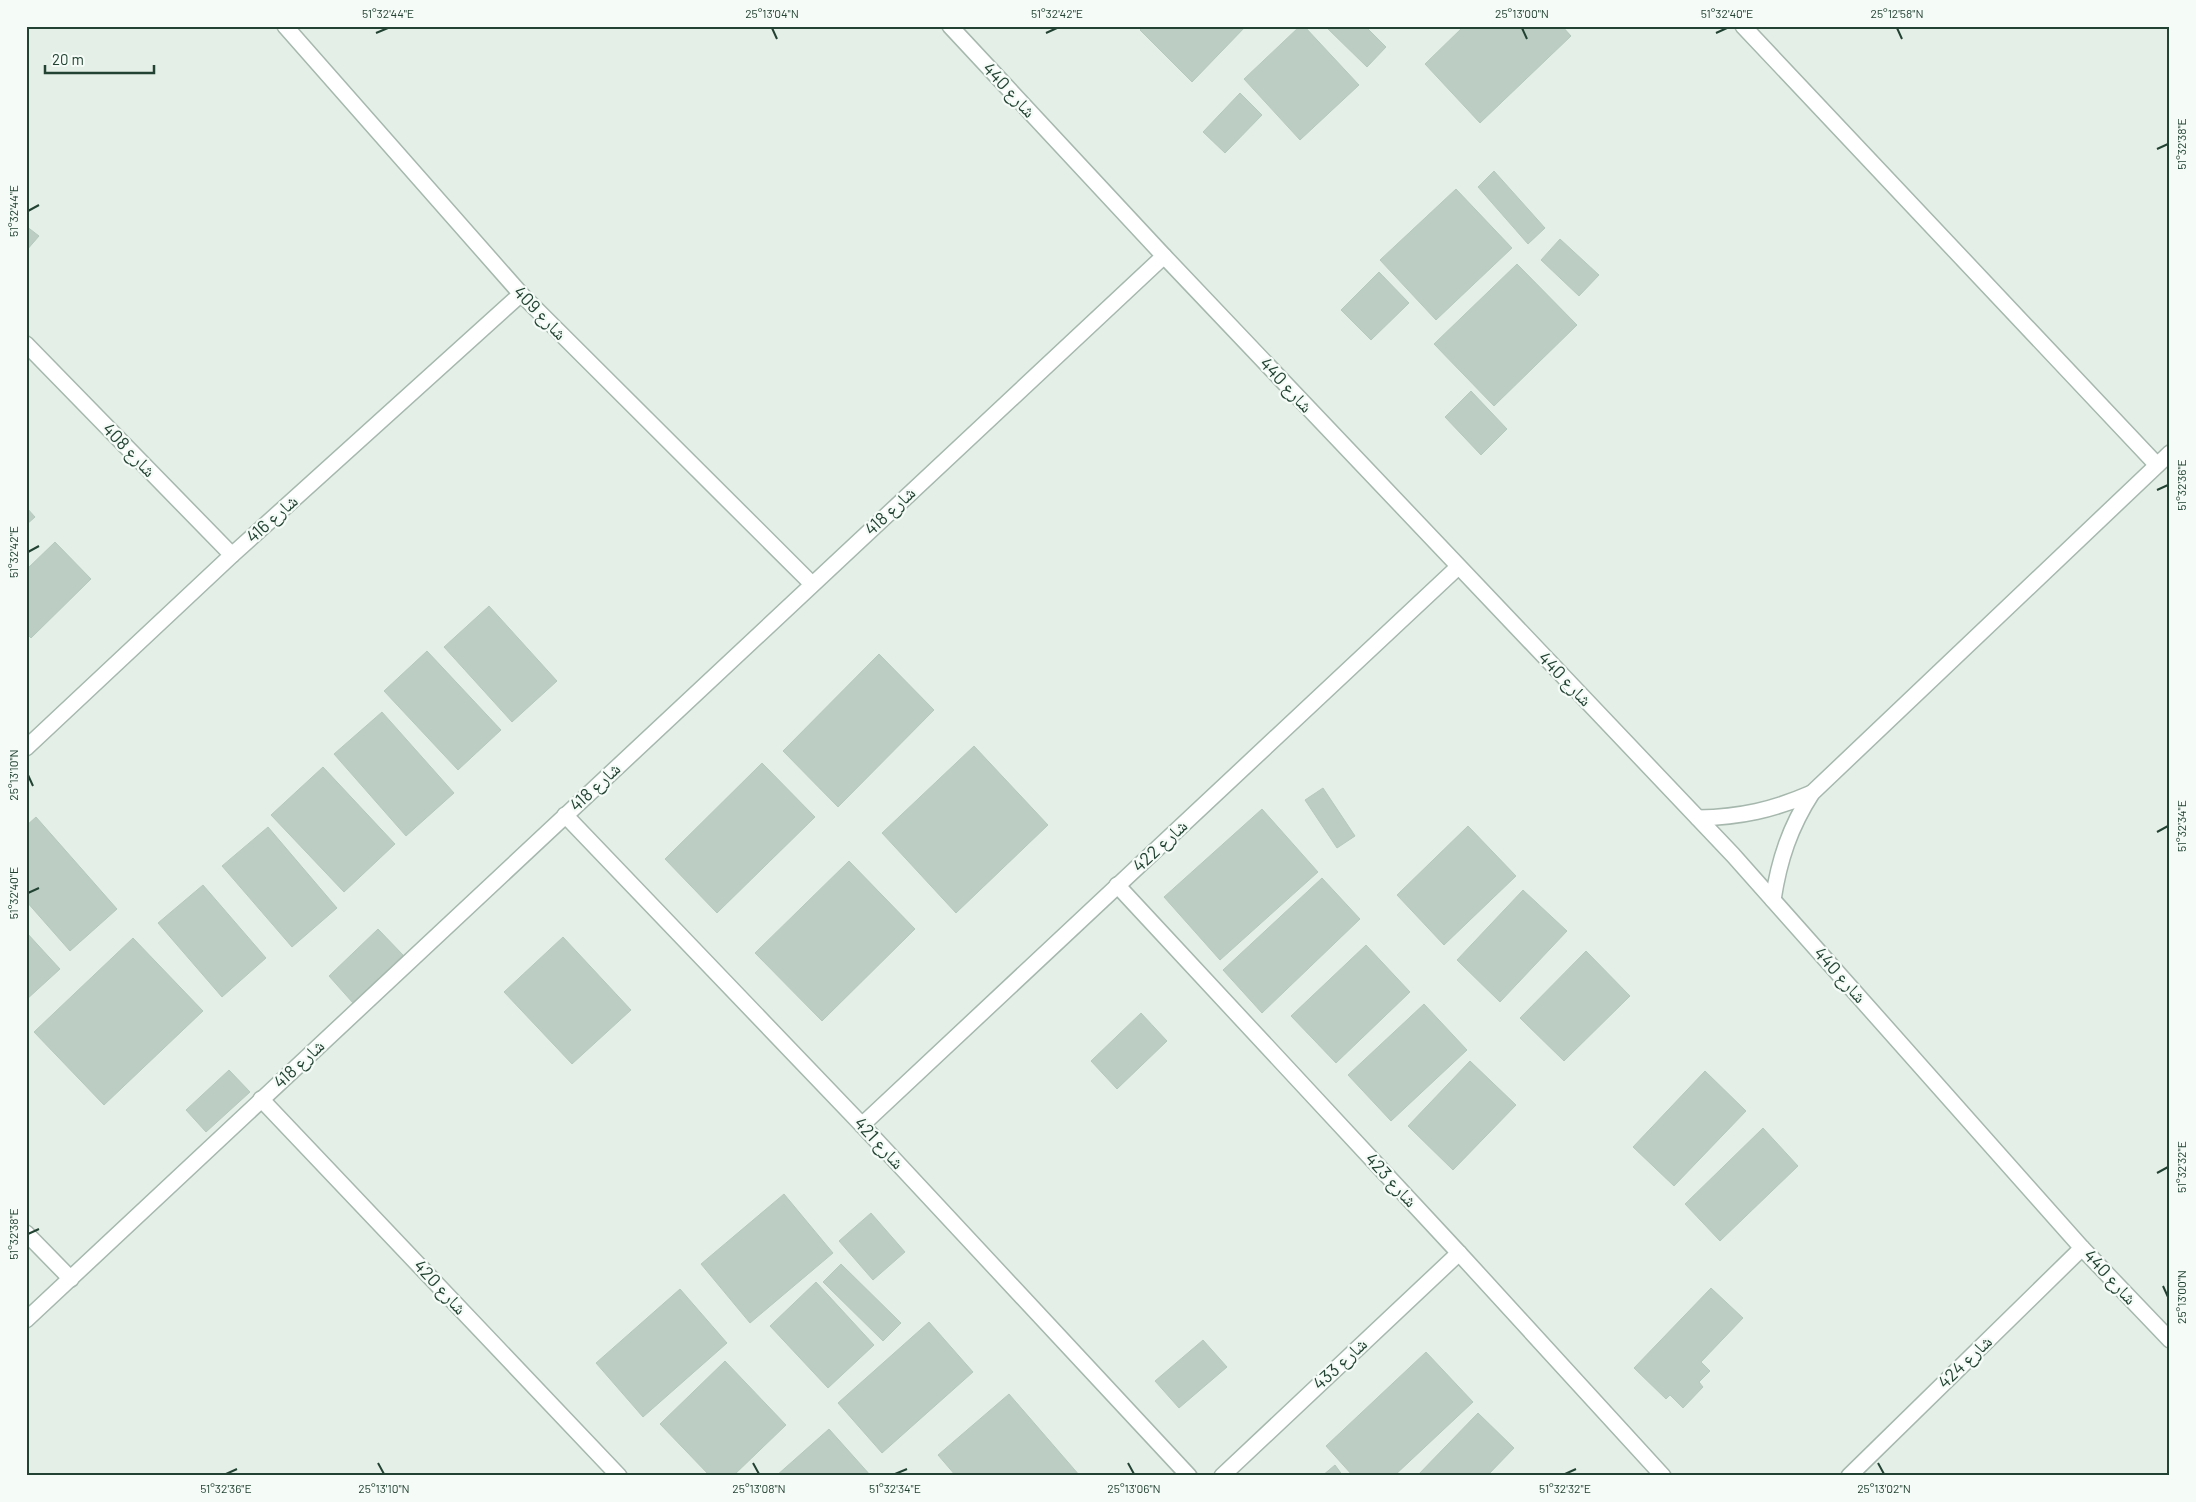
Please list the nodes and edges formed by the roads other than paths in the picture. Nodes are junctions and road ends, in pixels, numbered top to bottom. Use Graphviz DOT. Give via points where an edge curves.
graph roads {
  1 [pos="285,26"];
  2 [pos="950,26"];
  3 [pos="1743,26"];
  4 [pos="1164,256"];
  5 [pos="521,294"];
  6 [pos="26,344"];
  7 [pos="2170,453"];
  8 [pos="2157,464"];
  9 [pos="232,556"];
  10 [pos="1458,567"];
  11 [pos="812,584"];
  12 [pos="26,748"];
  13 [pos="1812,793"];
  14 [pos="565,815"];
  15 [pos="1698,818"];
  16 [pos="1118,885"];
  17 [pos="1773,900"];
  18 [pos="262,1099"];
  19 [pos="862,1125"];
  20 [pos="26,1233"];
  21 [pos="2082,1248"];
  22 [pos="1459,1253"];
  23 [pos="71,1278"];
  24 [pos="26,1320"];
  25 [pos="2170,1340"];
  26 [pos="619,1476"];
  27 [pos="1189,1476"];
  28 [pos="1222,1476"];
  29 [pos="1663,1476"];
  30 [pos="1849,1476"];
  1 -- 5 [label="street, شارع 409"];
  2 -- 4 [label="street, شارع 440"];
  3 -- 8 [label="street"];
  4 -- 10 [label="street, شارع 440"];
  4 -- 11 [label="street, شارع 418"];
  5 -- 9 [label="street, شارع 416"];
  5 -- 11 [label="street, شارع 409"];
  6 -- 9 [label="street, شارع 408"];
  7 -- 8 [label="street"];
  8 -- 13 [label="street"];
  9 -- 12 [label="street, شارع 416"];
  10 -- 15 [label="street, شارع 440"];
  10 -- 16 [label="street, شارع 422"];
  11 -- 14 [label="street, شارع 418"];
  13 -- 15 [label="street" via="1756,813 1728,818"];
  13 -- 17 [label="street" via="1785,844"];
  14 -- 18 [label="street, شارع 418"];
  14 -- 19 [label="street, شارع 421"];
  15 -- 17 [label="street, شارع 440"];
  16 -- 19 [label="street, شارع 422"];
  16 -- 22 [label="street, شارع 423"];
  17 -- 21 [label="street, شارع 440"];
  18 -- 23 [label="street, شارع 418"];
  18 -- 26 [label="street, شارع 420"];
  19 -- 27 [label="street, شارع 421"];
  20 -- 23 [label="street"];
  21 -- 25 [label="street, شارع 440"];
  21 -- 30 [label="street, شارع 424"];
  22 -- 28 [label="street, شارع 433"];
  22 -- 29 [label="street, شارع 423"];
  23 -- 24 [label="street, شارع 418"];
}
